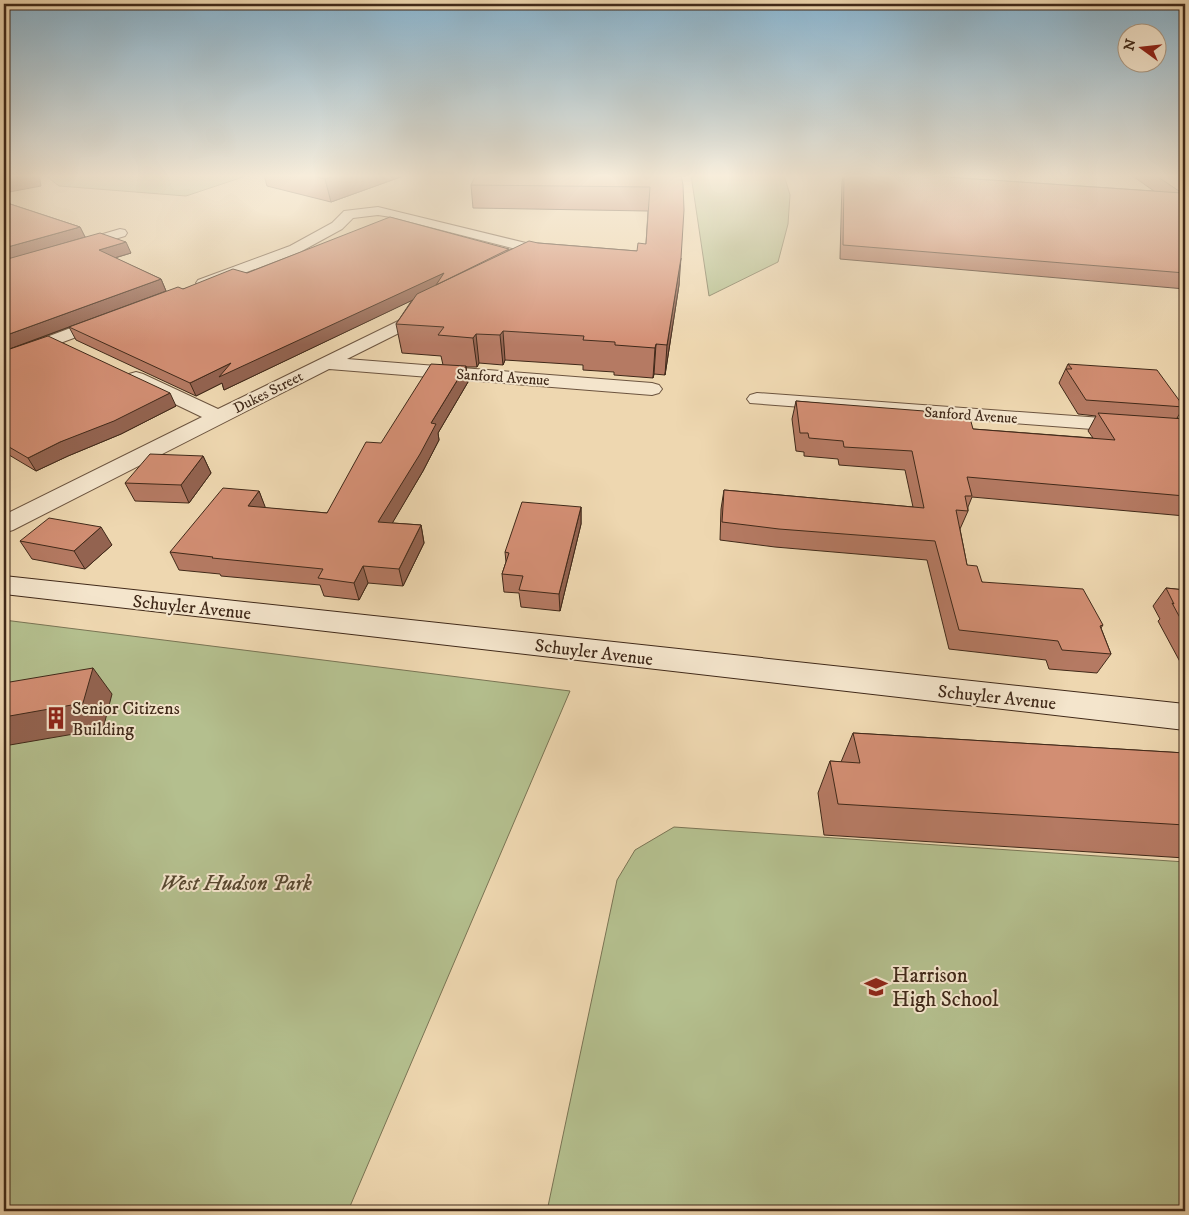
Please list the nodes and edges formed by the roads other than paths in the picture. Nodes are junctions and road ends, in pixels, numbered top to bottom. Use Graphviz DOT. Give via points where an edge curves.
graph roads {
  1 [pos="327,232"];
  2 [pos="464,232"];
  3 [pos="120,233"];
  4 [pos="4,268"];
  5 [pos="499,275"];
  6 [pos="194,287"];
  7 [pos="450,300"];
  8 [pos="120,315"];
  9 [pos="55,339"];
  10 [pos="81,351"];
  11 [pos="4,359"];
  12 [pos="325,364"];
  13 [pos="124,372"];
  14 [pos="652,389"];
  15 [pos="758,399"];
  16 [pos="218,417"];
  17 [pos="1185,430"];
  18 [pos="4,525"];
  19 [pos="4,586"];
  20 [pos="1185,717"];
  1 -- 6 [label="street" via="295,249"];
  2 -- 5 [label="street" via="524,247 532,258"];
  3 -- 4 [label="street"];
  7 -- 12 [label="street, Dukes Street"];
  8 -- 9 [label="street"];
  9 -- 10 [label="street"];
  9 -- 11 [label="street"];
  12 -- 14 [label="street, Sanford Avenue"];
  12 -- 16 [label="street, Dukes Street"];
  13 -- 16 [label="street"];
  15 -- 17 [label="street, Sanford Avenue"];
  16 -- 18 [label="street, Dukes Street"];
  19 -- 20 [label="street, Schuyler Avenue"];
}
